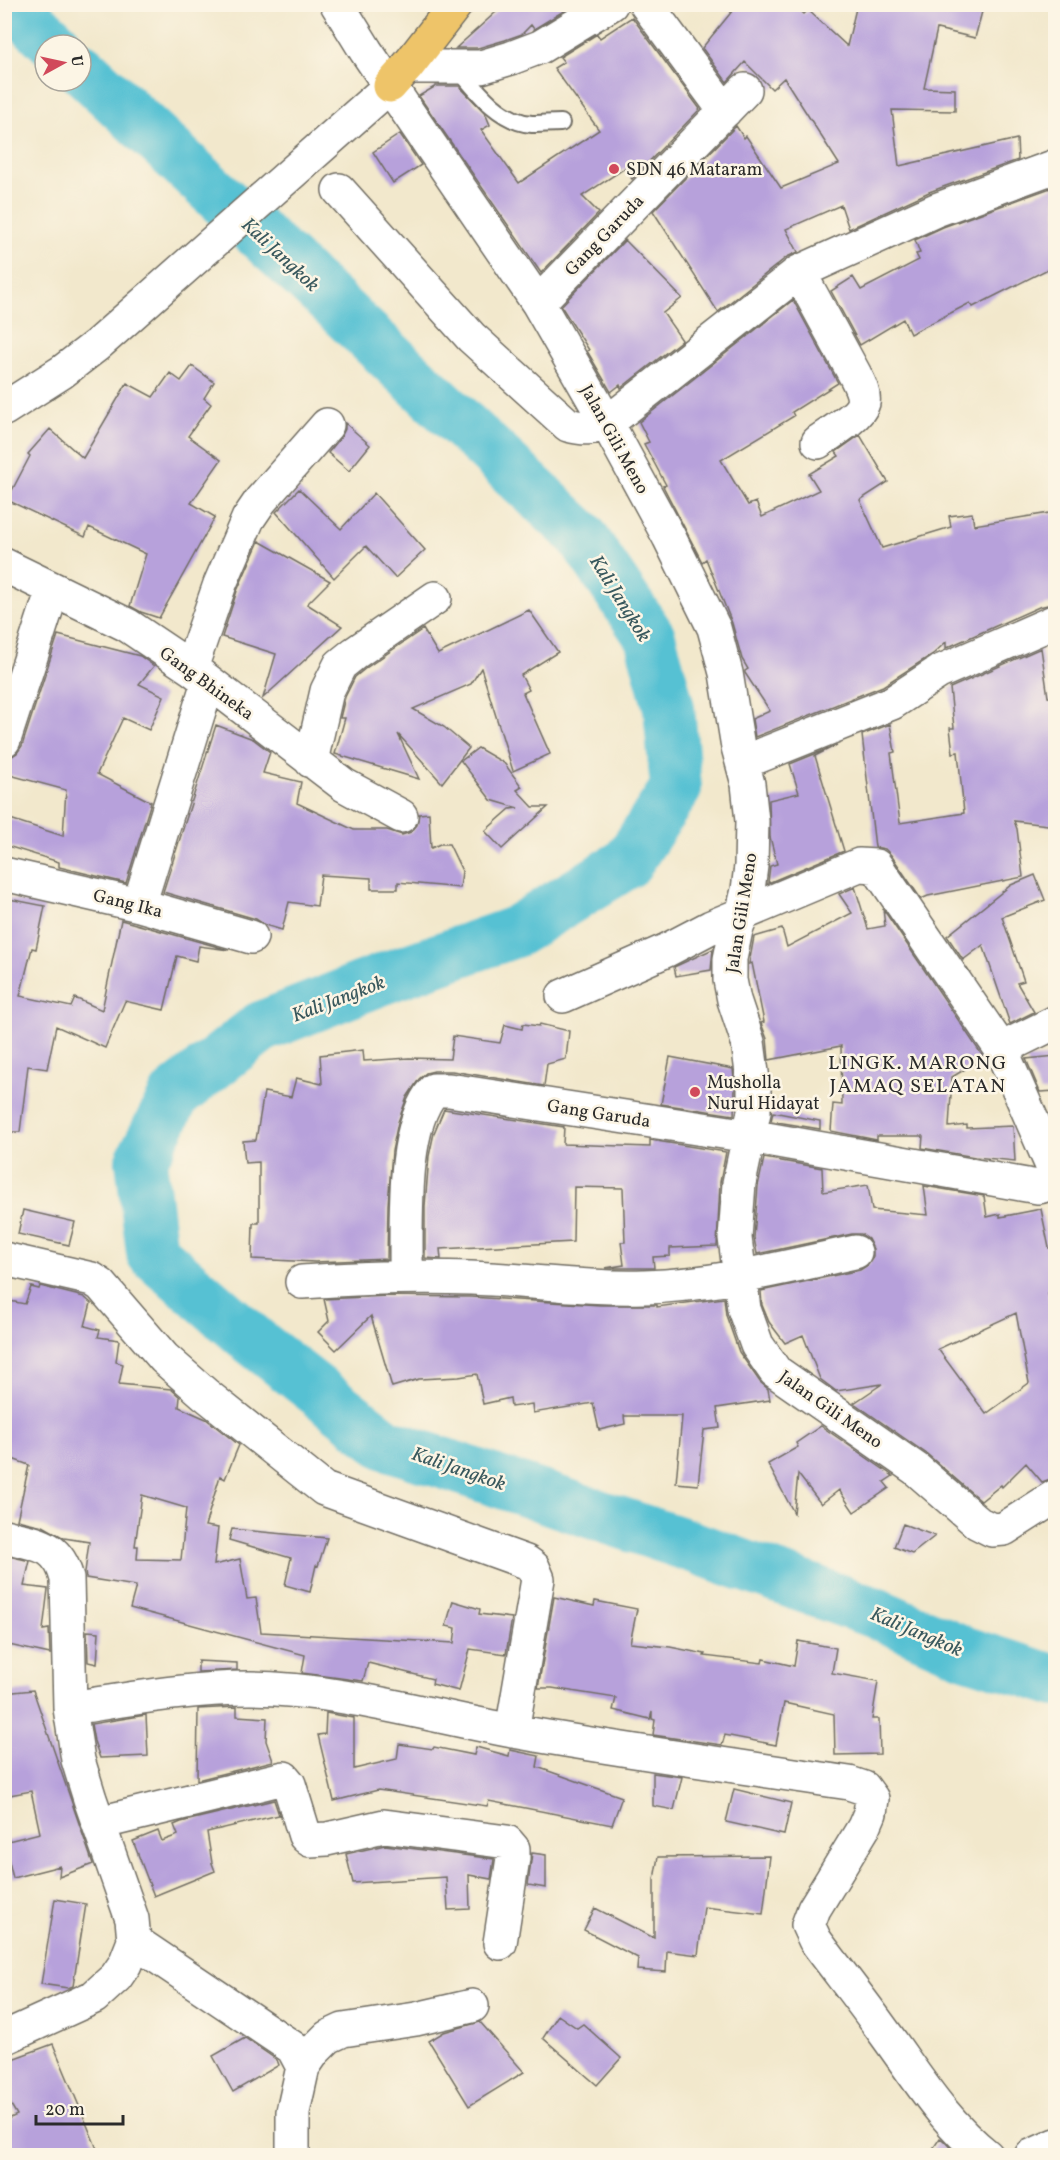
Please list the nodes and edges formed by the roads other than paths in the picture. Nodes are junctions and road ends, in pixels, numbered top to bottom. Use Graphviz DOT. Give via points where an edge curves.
graph roads {
  1 [pos="337,4"];
  2 [pos="456,4"];
  3 [pos="611,4"];
  4 [pos="646,4"];
  5 [pos="458,67"];
  6 [pos="399,76"];
  7 [pos="561,123"];
  8 [pos="1056,166"];
  9 [pos="339,190"];
  10 [pos="799,272"];
  11 [pos="538,303"];
  12 [pos="4,409"];
  13 [pos="607,423"];
  14 [pos="327,425"];
  15 [pos="818,442"];
  16 [pos="4,565"];
  17 [pos="53,588"];
  18 [pos="435,598"];
  19 [pos="1056,621"];
  20 [pos="200,675"];
  21 [pos="4,740"];
  22 [pos="311,761"];
  23 [pos="744,762"];
  24 [pos="401,816"];
  25 [pos="4,874"];
  26 [pos="139,905"];
  27 [pos="742,915"];
  28 [pos="251,937"];
  29 [pos="563,996"];
  30 [pos="1056,1022"];
  31 [pos="1000,1049"];
  32 [pos="748,1136"];
  33 [pos="855,1252"];
  34 [pos="4,1259"];
  35 [pos="406,1277"];
  36 [pos="740,1277"];
  37 [pos="302,1282"];
  38 [pos="1056,1496"];
  39 [pos="4,1536"];
  40 [pos="70,1708"];
  41 [pos="512,1731"];
  42 [pos="99,1823"];
  43 [pos="134,1941"];
  44 [pos="500,1943"];
  45 [pos="472,2006"];
  46 [pos="4,2038"];
  47 [pos="303,2067"];
  48 [pos="1056,2145"];
  49 [pos="293,2156"];
  50 [pos="987,2156"];
  51 [pos="1031,2156"];
  1 -- 6 [label="street, Jalan Gili Meno"];
  2 -- 6 [label="main road"];
  3 -- 5 [label="street" via="540,46 481,67"];
  4 -- 11 [label="street, Gang Garuda" via="735,100"];
  5 -- 6 [label="street"];
  5 -- 7 [label="lane" via="483,98 504,114 529,124"];
  6 -- 11 [label="street, Jalan Gili Meno"];
  6 -- 12 [label="street" via="97,345"];
  8 -- 10 [label="street" via="936,210"];
  9 -- 13 [label="street" via="471,337 568,425 588,429"];
  10 -- 13 [label="street"];
  10 -- 15 [label="street" via="862,392 859,412"];
  11 -- 13 [label="street, Jalan Gili Meno"];
  13 -- 23 [label="street, Jalan Gili Meno" via="714,628"];
  14 -- 20 [label="street" via="248,519 220,584"];
  16 -- 17 [label="street, Gang Bhineka"];
  17 -- 20 [label="street, Gang Bhineka" via="127,625"];
  17 -- 21 [label="street"];
  18 -- 22 [label="street" via="340,665 327,691"];
  19 -- 23 [label="street" via="939,672 892,703"];
  20 -- 22 [label="street, Gang Bhineka"];
  20 -- 26 [label="street"];
  22 -- 24 [label="street, Gang Bhineka" via="344,785"];
  23 -- 27 [label="street, Jalan Gili Meno" via="752,831 751,866"];
  25 -- 26 [label="street, Gang Ika"];
  26 -- 28 [label="street, Gang Ika"];
  27 -- 29 [label="street"];
  27 -- 31 [label="street" via="859,865 876,866"];
  27 -- 32 [label="street, Jalan Gili Meno" via="732,949 730,980 752,1065 754,1112"];
  30 -- 31 [label="street"];
  31 -- 32 [label="street, Gang Garuda" via="1052,1166 1051,1181 1045,1186"];
  32 -- 35 [label="street, Gang Garuda" via="434,1090 425,1100 409,1162"];
  32 -- 36 [label="street, Jalan Gili Meno" via="736,1211"];
  33 -- 36 [label="street"];
  34 -- 41 [label="street" via="92,1279 101,1285 164,1358 324,1489 533,1567 538,1579"];
  35 -- 36 [label="street" via="585,1287 657,1286"];
  35 -- 37 [label="street"];
  36 -- 38 [label="street, Jalan Gili Meno" via="744,1309 757,1345 775,1371 916,1469 978,1523 992,1530 1004,1529"];
  39 -- 40 [label="street" via="44,1546 57,1555 64,1567"];
  40 -- 41 [label="street" via="207,1689 252,1688 341,1695"];
  40 -- 42 [label="street" via="78,1760"];
  41 -- 50 [label="street" via="864,1788 872,1799 870,1813 814,1908 808,1926 940,2111"];
  42 -- 43 [label="street" via="132,1919"];
  42 -- 44 [label="street" via="284,1778 305,1836 310,1840 384,1826 507,1842 513,1858"];
  43 -- 46 [label="street" via="116,1977 94,1998"];
  43 -- 47 [label="street" via="288,2042"];
  45 -- 47 [label="street" via="343,2030 328,2037"];
  47 -- 49 [label="street" via="293,2112"];
  48 -- 51 [label="street"];
}
